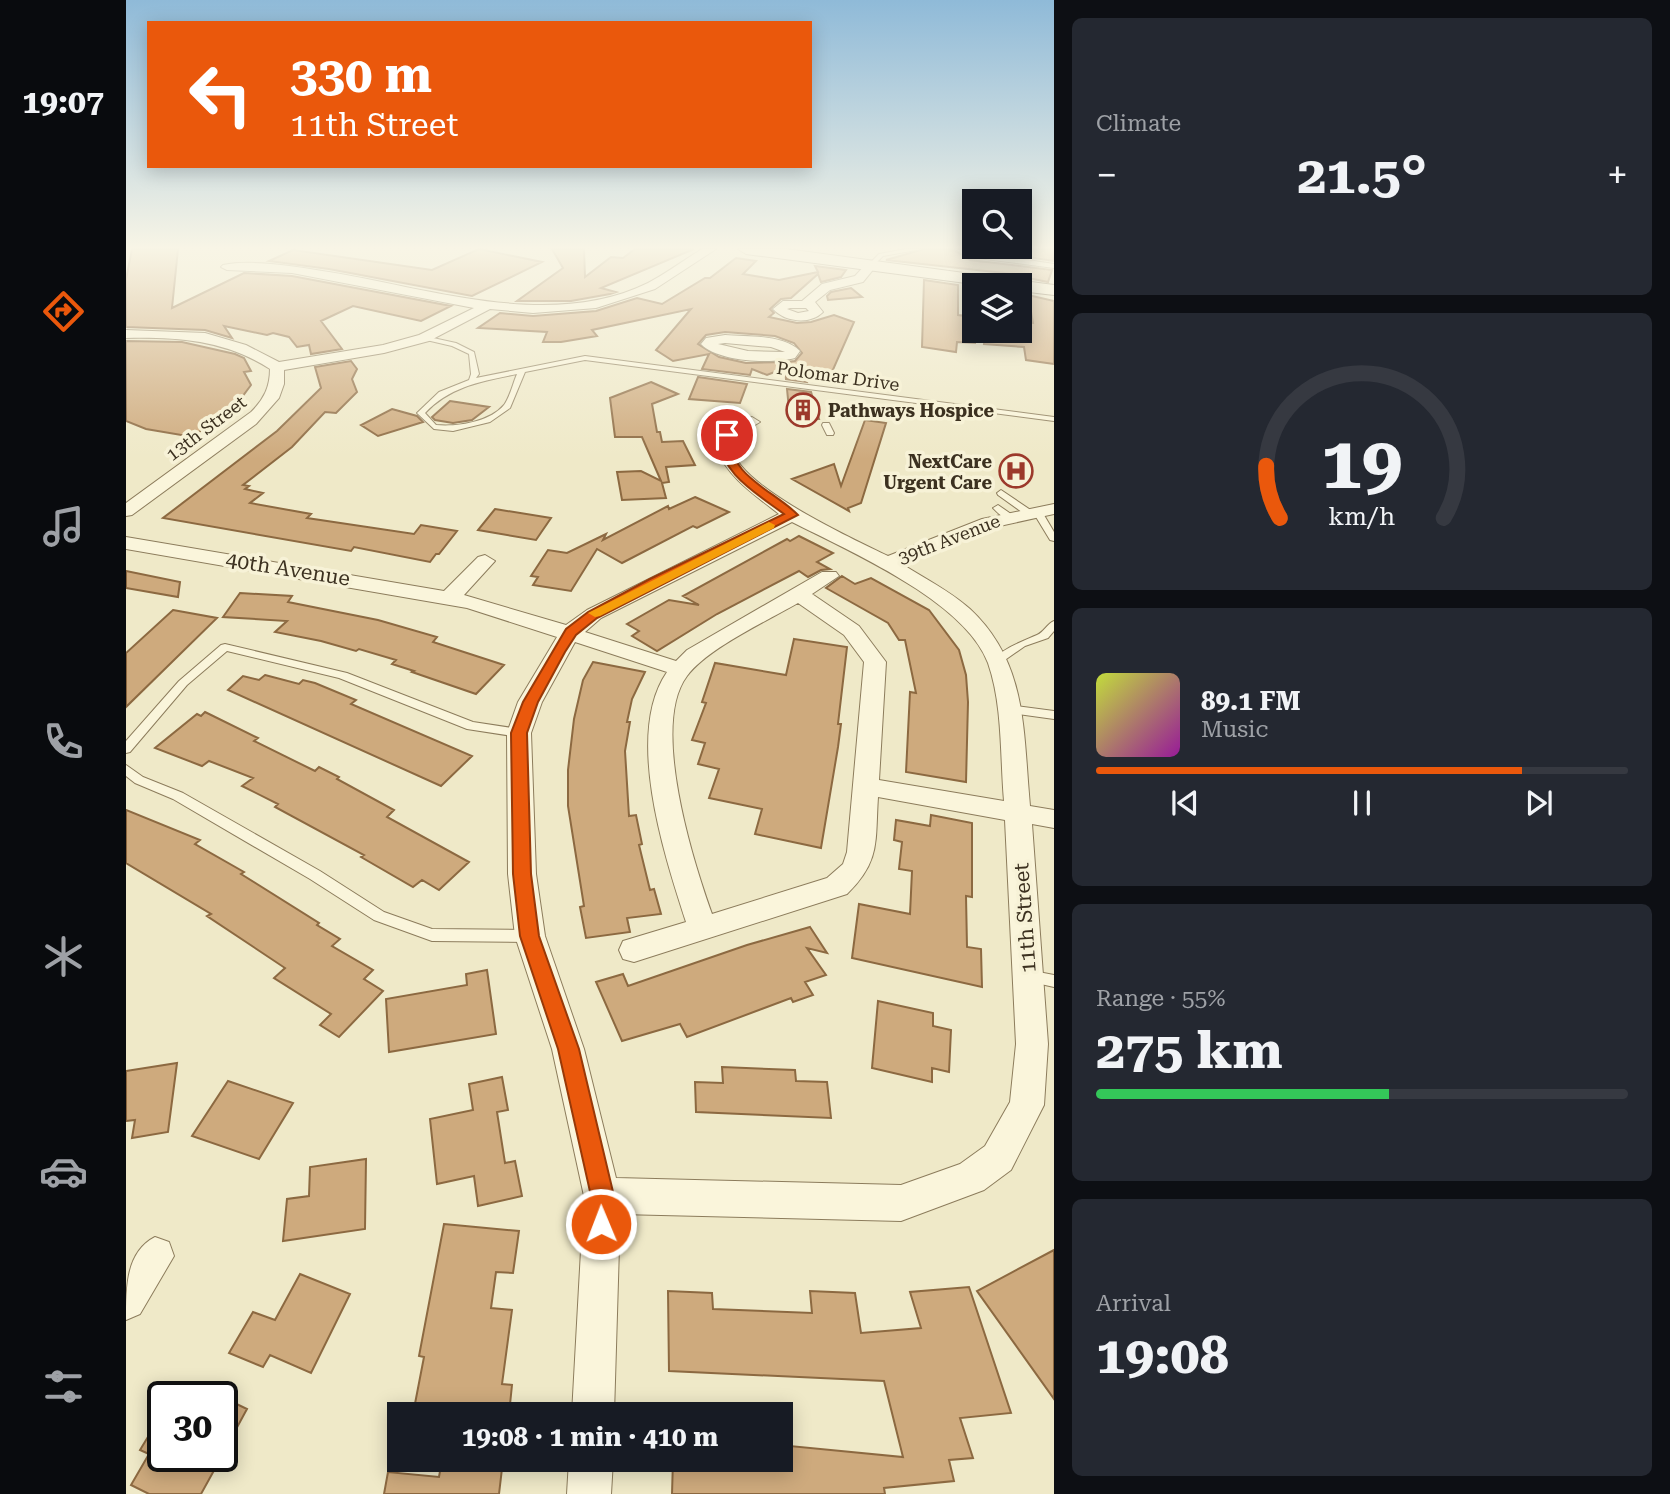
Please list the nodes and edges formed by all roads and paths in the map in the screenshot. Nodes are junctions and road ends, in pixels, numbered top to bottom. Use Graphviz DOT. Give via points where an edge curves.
graph roads {
  1 [pos="462,319"];
  2 [pos="804,319"];
  3 [pos="126,334"];
  4 [pos="424,338"];
  5 [pos="798,340"];
  6 [pos="277,367"];
  7 [pos="522,371"];
  8 [pos="472,379"];
  9 [pos="772,392"];
  10 [pos="839,401"];
  11 [pos="421,413"];
  12 [pos="1054,419"];
  13 [pos="752,422"];
  14 [pos="1001,493"];
  15 [pos="126,511"];
  16 [pos="1040,511"];
  17 [pos="792,515"];
  18 [pos="1053,538"];
  19 [pos="126,542"];
  20 [pos="485,561"];
  21 [pos="887,563"];
  22 [pos="829,576"];
  23 [pos="798,594"];
  24 [pos="450,597"];
  25 [pos="1054,624"];
  26 [pos="571,632"];
  27 [pos="998,660"];
  28 [pos="680,669"];
  29 [pos="1008,709"];
  30 [pos="1054,715"];
  31 [pos="519,733"];
  32 [pos="126,749"];
  33 [pos="126,769"];
  34 [pos="866,786"];
  35 [pos="1018,813"];
  36 [pos="1054,819"];
  37 [pos="702,927"];
  38 [pos="530,936"];
  39 [pos="634,950"];
  40 [pos="1041,979"];
  41 [pos="603,1196"];
  42 [pos="155,1256"];
  43 [pos="126,1300"];
  44 [pos="594,1402"];
  45 [pos="590,1472"];
  46 [pos="589,1494"];
  1 -- 4 [label="street"];
  2 -- 5 [label="street" via="806,328"];
  3 -- 6 [label="street" via="214,338 240,345"];
  4 -- 6 [label="street"];
  4 -- 8 [label="lane" via="472,353"];
  5 -- 5 [label="street" via="725,339 708,344 719,351 777,358 790,355"];
  6 -- 15 [label="street, 13th Street" via="279,380 267,405"];
  7 -- 8 [label="lane, Polomar Drive"];
  7 -- 11 [label="lane" via="507,406 487,420 453,429 435,427"];
  7 -- 12 [label="lane, Polomar Drive" via="585,358"];
  8 -- 11 [label="lane, Polomar Drive"];
  9 -- 10 [label="lane"];
  13 -- 17 [label="street, 11th Street" via="727,435 727,455 741,474"];
  14 -- 16 [label="lane"];
  16 -- 18 [label="lane"];
  16 -- 21 [label="street, 39th Avenue" via="1003,512"];
  17 -- 21 [label="street, 11th Street"];
  17 -- 26 [label="street" via="632,593"];
  19 -- 24 [label="street, 40th Avenue"];
  20 -- 24 [label="street"];
  21 -- 27 [label="street, 11th Street" via="962,613"];
  22 -- 23 [label="street"];
  23 -- 28 [label="street" via="695,655"];
  23 -- 34 [label="street" via="849,627 866,643 875,662"];
  24 -- 26 [label="street, 40th Avenue"];
  25 -- 27 [label="lane" via="1045,636 1021,644"];
  26 -- 28 [label="street, 40th Avenue"];
  26 -- 31 [label="street" via="541,681"];
  27 -- 29 [label="street, 11th Street"];
  28 -- 37 [label="street" via="667,692 662,737 665,795 679,860"];
  29 -- 30 [label="lane"];
  29 -- 35 [label="street, 11th Street"];
  31 -- 32 [label="lane" via="471,726 343,675 225,647 183,683"];
  31 -- 38 [label="street" via="522,874"];
  33 -- 38 [label="lane" via="315,874 379,916 432,935"];
  34 -- 35 [label="street"];
  34 -- 37 [label="street" via="861,852 855,869 837,886"];
  35 -- 36 [label="street"];
  35 -- 40 [label="street, 11th Street"];
  37 -- 39 [label="street"];
  38 -- 41 [label="street" via="568,1049"];
  40 -- 41 [label="street, 11th Street" via="1027,1105 998,1158 971,1178 901,1203"];
  41 -- 44 [label="street"];
  42 -- 43 [label="street"];
  45 -- 46 [label="street"];
}
